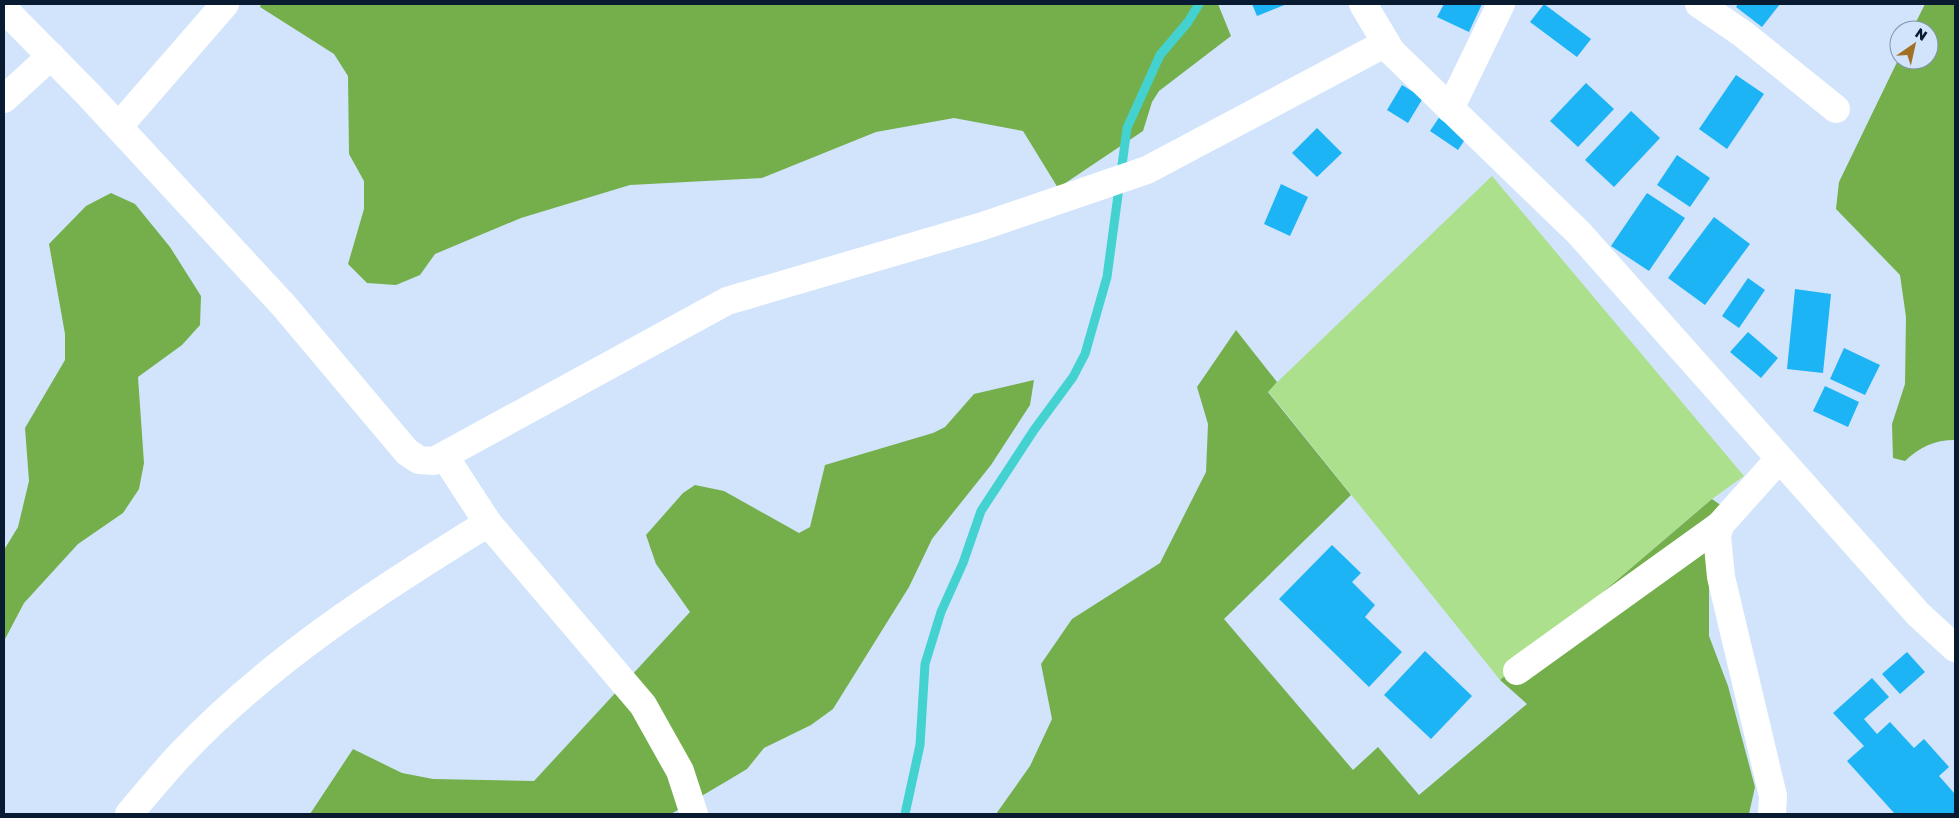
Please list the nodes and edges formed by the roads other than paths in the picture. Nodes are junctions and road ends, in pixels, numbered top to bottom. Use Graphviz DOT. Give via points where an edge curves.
graph roads {
  1 [pos="225,4"];
  2 [pos="1363,4"];
  3 [pos="1502,4"];
  4 [pos="1700,4"];
  5 [pos="4,9"];
  6 [pos="1386,43"];
  7 [pos="51,56"];
  8 [pos="4,99"];
  9 [pos="1450,109"];
  10 [pos="1836,109"];
  11 [pos="119,126"];
  12 [pos="445,457"];
  13 [pos="1779,459"];
  14 [pos="488,523"];
  15 [pos="1720,525"];
  16 [pos="1955,648"];
  17 [pos="1516,671"];
  18 [pos="129,814"];
  19 [pos="694,814"];
  20 [pos="1772,814"];
  1 -- 11 [label="street"];
  2 -- 6 [label="street"];
  3 -- 9 [label="street"];
  4 -- 10 [label="street" via="1743,34"];
  5 -- 7 [label="street"];
  6 -- 9 [label="street" via="1391,52"];
  6 -- 12 [label="street" via="1147,170 983,226 727,301"];
  7 -- 8 [label="street"];
  7 -- 11 [label="street"];
  9 -- 13 [label="street" via="1579,233"];
  11 -- 12 [label="street" via="285,307 407,452 419,460 434,461"];
  12 -- 14 [label="street"];
  13 -- 15 [label="street"];
  13 -- 16 [label="street" via="1918,614"];
  14 -- 18 [label="street" via="357,605 259,681 181,753"];
  14 -- 19 [label="street" via="643,705 680,771"];
  15 -- 17 [label="street"];
  15 -- 20 [label="street" via="1717,536 1721,577 1774,796"];
}
